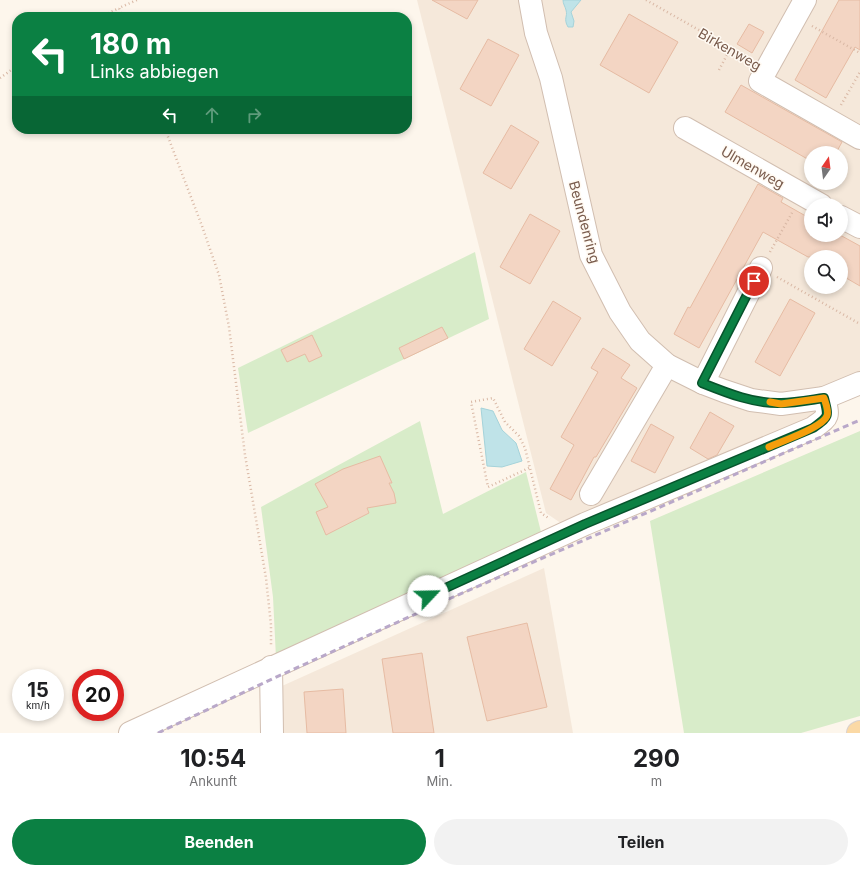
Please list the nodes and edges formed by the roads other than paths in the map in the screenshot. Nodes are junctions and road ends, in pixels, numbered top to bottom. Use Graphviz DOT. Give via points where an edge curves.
graph roads {
  1 [pos="530,0"];
  2 [pos="800,8"];
  3 [pos="685,128"];
  4 [pos="860,138"];
  5 [pos="808,198"];
  6 [pos="848,221"];
  7 [pos="860,227"];
  8 [pos="761,268"];
  9 [pos="667,364"];
  10 [pos="702,383"];
  11 [pos="860,383"];
  12 [pos="824,398"];
  13 [pos="591,494"];
  14 [pos="272,667"];
  15 [pos="130,733"];
  16 [pos="272,733"];
  1 -- 9 [label="street, Beundenring" via="536,33 551,78 591,255 620,312 640,341"];
  2 -- 4 [label="street, Birkenweg" via="760,81"];
  3 -- 5 [label="street, Ulmenweg"];
  6 -- 7 [label="street"];
  8 -- 10 [label="street"];
  9 -- 10 [label="street, Beundenring"];
  9 -- 13 [label="street"];
  10 -- 12 [label="street, Beundenring" via="751,400 781,404"];
  11 -- 12 [label="street, Beundenring"];
  12 -- 14 [label="street" via="828,412 826,418 813,428 571,530"];
  14 -- 15 [label="street"];
  14 -- 16 [label="street"];
}
